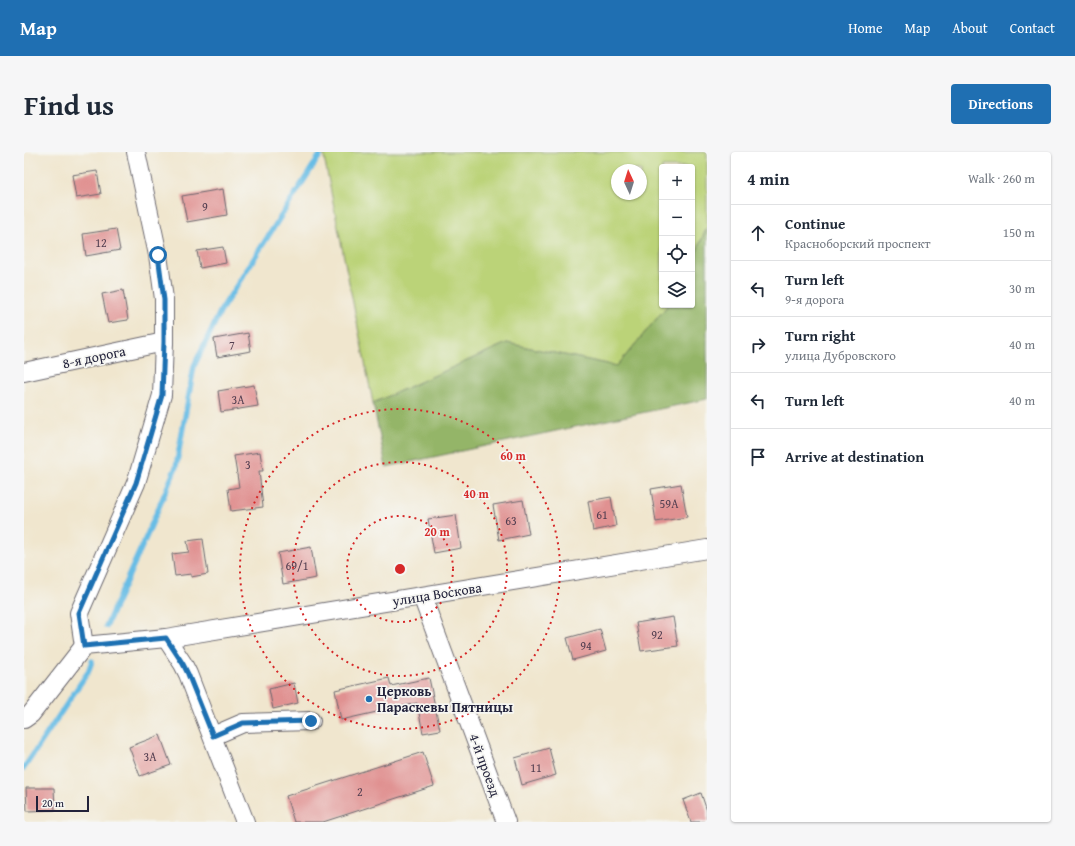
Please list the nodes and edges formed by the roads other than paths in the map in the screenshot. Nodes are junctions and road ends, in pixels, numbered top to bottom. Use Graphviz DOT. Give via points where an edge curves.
graph roads {
  1 [pos="136,152"];
  2 [pos="164,342"];
  3 [pos="24,372"];
  4 [pos="707,549"];
  5 [pos="422,596"];
  6 [pos="166,638"];
  7 [pos="84,646"];
  8 [pos="24,719"];
  9 [pos="311,721"];
  10 [pos="213,736"];
  11 [pos="245,822"];
  12 [pos="506,822"];
  1 -- 2 [label="street" via="158,255 164,300"];
  2 -- 3 [label="street, 8-я дорога"];
  2 -- 7 [label="street" via="162,395 136,483 79,613"];
  4 -- 5 [label="street, улица Воскова"];
  5 -- 6 [label="street, улица Воскова"];
  5 -- 12 [label="street, 4-й проезд"];
  6 -- 7 [label="street, улица Воскова"];
  6 -- 10 [label="street" via="186,669"];
  7 -- 8 [label="street" via="31,714"];
  9 -- 10 [label="street" via="243,723"];
  10 -- 11 [label="street"];
}
